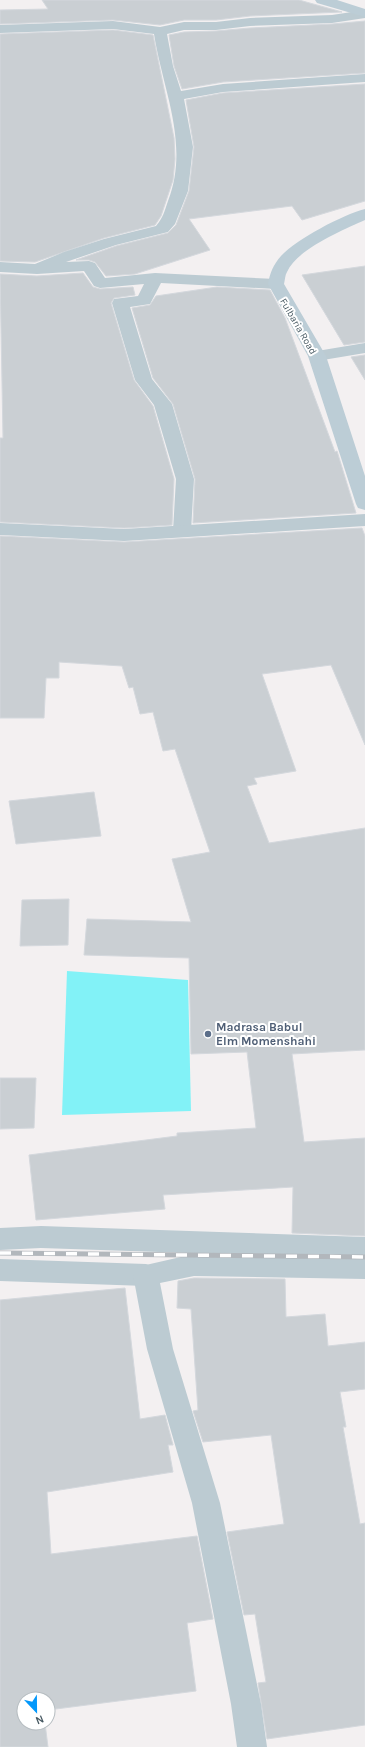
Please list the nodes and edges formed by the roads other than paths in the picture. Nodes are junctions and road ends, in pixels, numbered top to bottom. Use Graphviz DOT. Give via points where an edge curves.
graph roads {
  1 [pos="322,0"];
  2 [pos="365,14"];
  3 [pos="0,29"];
  4 [pos="160,31"];
  5 [pos="365,78"];
  6 [pos="175,96"];
  7 [pos="365,214"];
  8 [pos="0,266"];
  9 [pos="37,269"];
  10 [pos="155,278"];
  11 [pos="276,284"];
  12 [pos="365,348"];
  13 [pos="317,356"];
  14 [pos="365,504"];
  15 [pos="365,520"];
  16 [pos="0,529"];
  17 [pos="182,531"];
  18 [pos="0,1239"];
  19 [pos="365,1248"];
  20 [pos="365,1268"];
  21 [pos="0,1270"];
  22 [pos="146,1275"];
  23 [pos="252,1747"];
  1 -- 2 [label="main road"];
  2 -- 4 [label="street" via="332,19 184,26"];
  3 -- 4 [label="street" via="113,25"];
  4 -- 6 [label="street" via="166,66"];
  5 -- 6 [label="street" via="223,88"];
  6 -- 9 [label="street" via="179,106 185,147 180,192 169,221 162,229 110,242"];
  7 -- 11 [label="main road, Fulbaria Road" via="324,234 297,251 280,269"];
  8 -- 9 [label="street"];
  9 -- 10 [label="street" via="89,266 100,283"];
  10 -- 11 [label="street"];
  10 -- 17 [label="street" via="144,300 120,303 144,380 163,404 185,479"];
  11 -- 13 [label="main road, Fulbaria Road"];
  12 -- 13 [label="street"];
  13 -- 14 [label="main road, Fulbaria Road"];
  15 -- 17 [label="street"];
  16 -- 17 [label="street" via="124,535"];
  18 -- 19 [label="street" via="41,1237"];
  20 -- 22 [label="street" via="194,1264"];
  21 -- 22 [label="street"];
  22 -- 23 [label="street" via="160,1349 206,1503 246,1704"];
}
